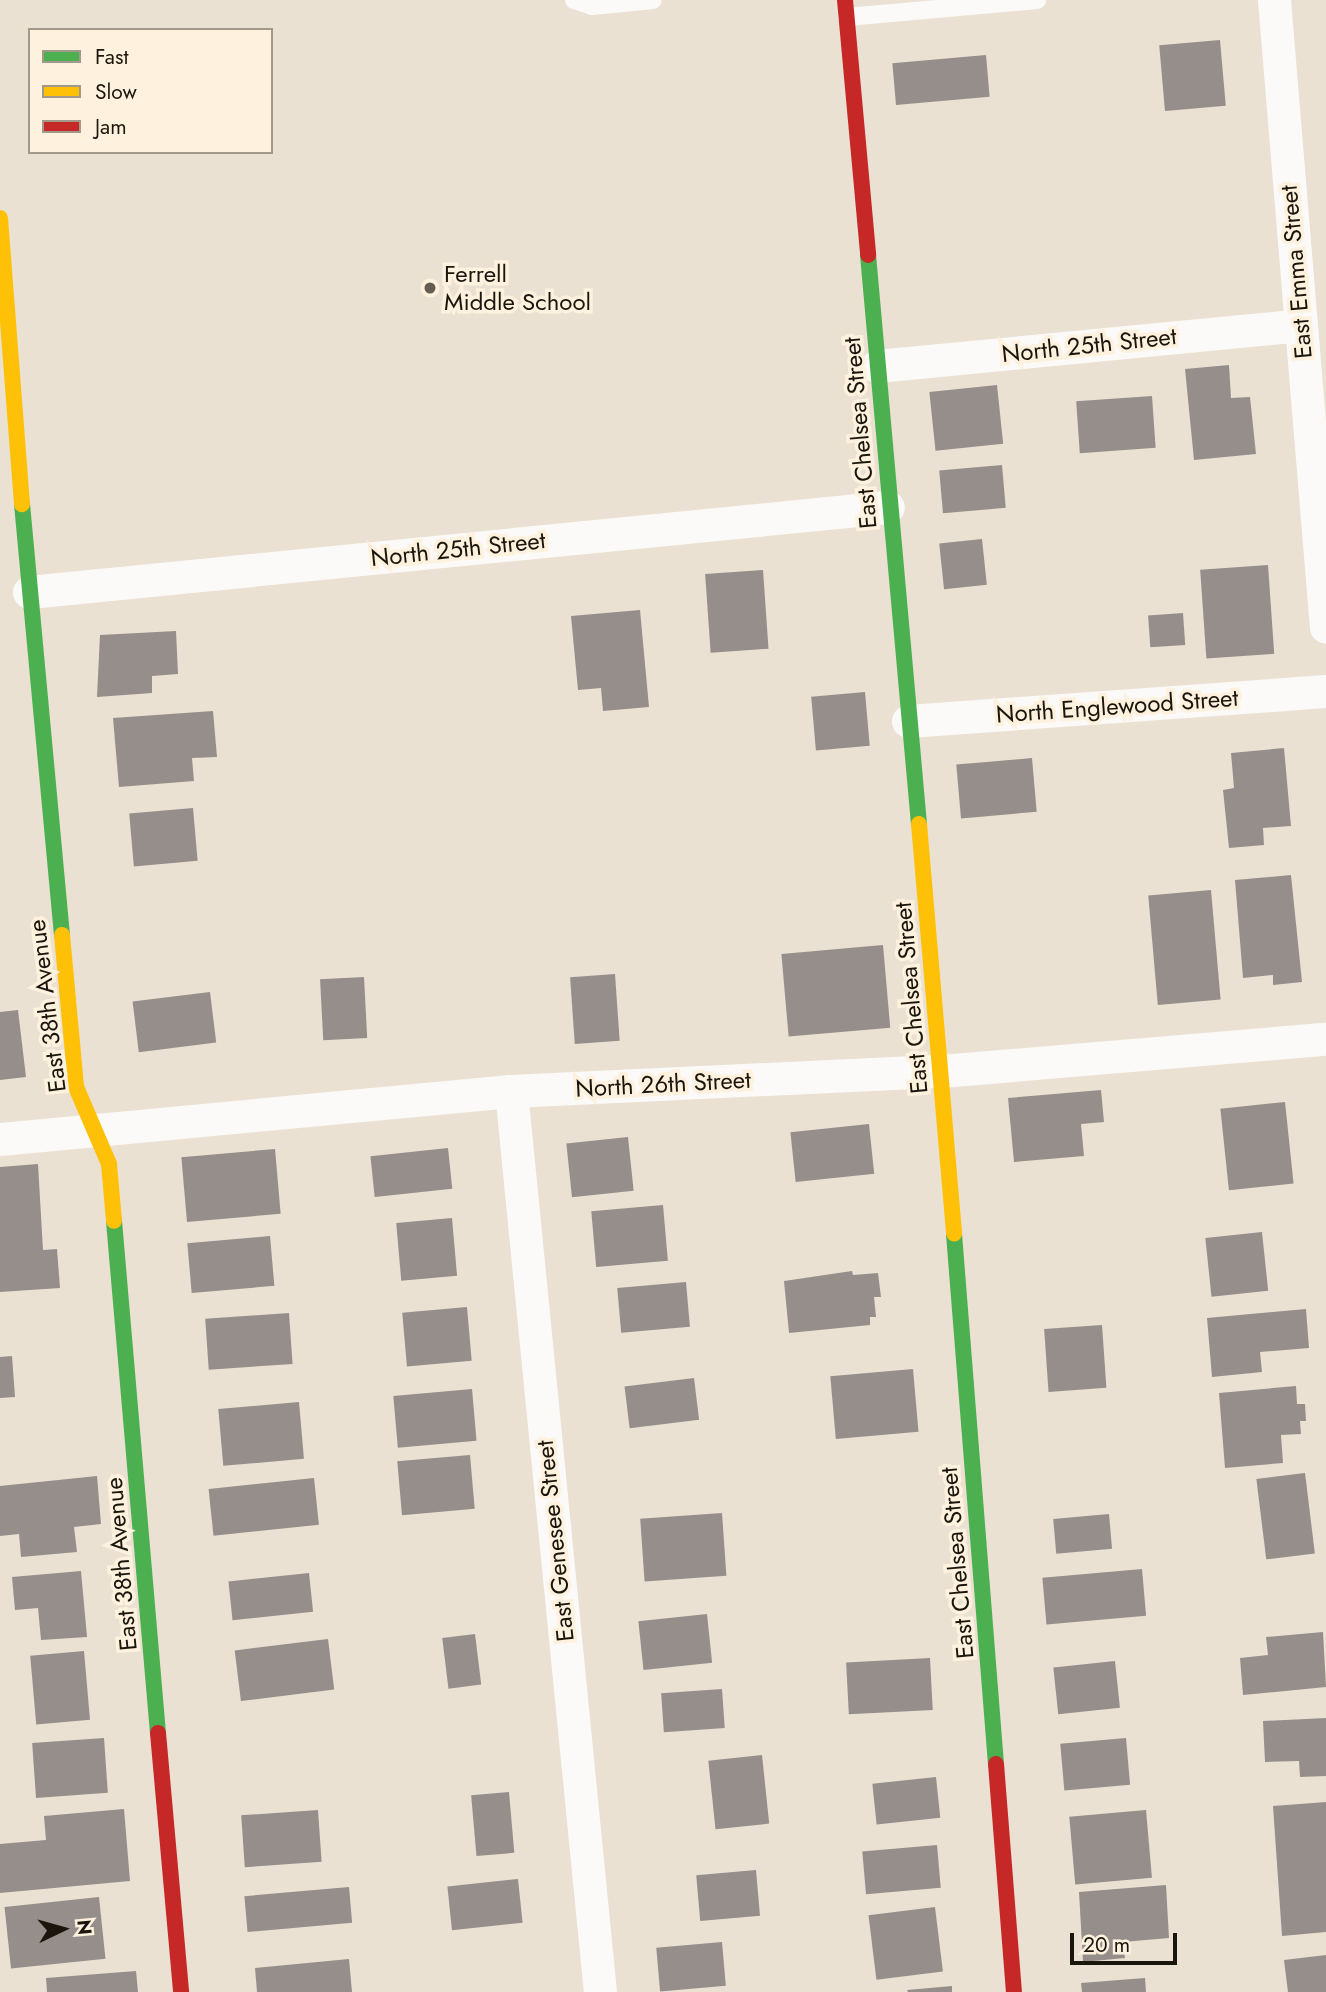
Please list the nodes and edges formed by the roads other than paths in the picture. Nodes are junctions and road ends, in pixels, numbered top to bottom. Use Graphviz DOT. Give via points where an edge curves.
graph roads {
  1 [pos="574,0"];
  2 [pos="653,0"];
  3 [pos="1037,0"];
  4 [pos="1274,0"];
  5 [pos="846,8"];
  6 [pos="0,218"];
  7 [pos="1300,325"];
  8 [pos="877,366"];
  9 [pos="888,507"];
  10 [pos="29,592"];
  11 [pos="1326,627"];
  12 [pos="1326,691"];
  13 [pos="908,722"];
  14 [pos="1326,1039"];
  15 [pos="941,1072"];
  16 [pos="510,1091"];
  17 [pos="94,1131"];
  18 [pos="0,1139"];
  19 [pos="181,1992"];
  20 [pos="600,1992"];
  21 [pos="1014,1992"];
  1 -- 2 [label="lane" via="592,6"];
  3 -- 5 [label="lane"];
  4 -- 7 [label="street, East Emma Street"];
  5 -- 8 [label="street, East Chelsea Street"];
  6 -- 10 [label="street, East 38th Avenue"];
  7 -- 8 [label="street, North 25th Street"];
  7 -- 11 [label="street, East Emma Street"];
  8 -- 9 [label="street, East Chelsea Street"];
  9 -- 10 [label="street, North 25th Street"];
  9 -- 13 [label="street, East Chelsea Street"];
  10 -- 17 [label="street, East 38th Avenue" via="76,1087"];
  12 -- 13 [label="street, North Englewood Street"];
  13 -- 15 [label="street, East Chelsea Street"];
  14 -- 15 [label="street, North 26th Street"];
  15 -- 16 [label="street, North 26th Street"];
  15 -- 21 [label="street, East Chelsea Street"];
  16 -- 17 [label="street, North 26th Street"];
  16 -- 20 [label="street, East Genesee Street"];
  17 -- 18 [label="street, North 26th Street"];
  17 -- 19 [label="street, East 38th Avenue" via="109,1164"];
}
